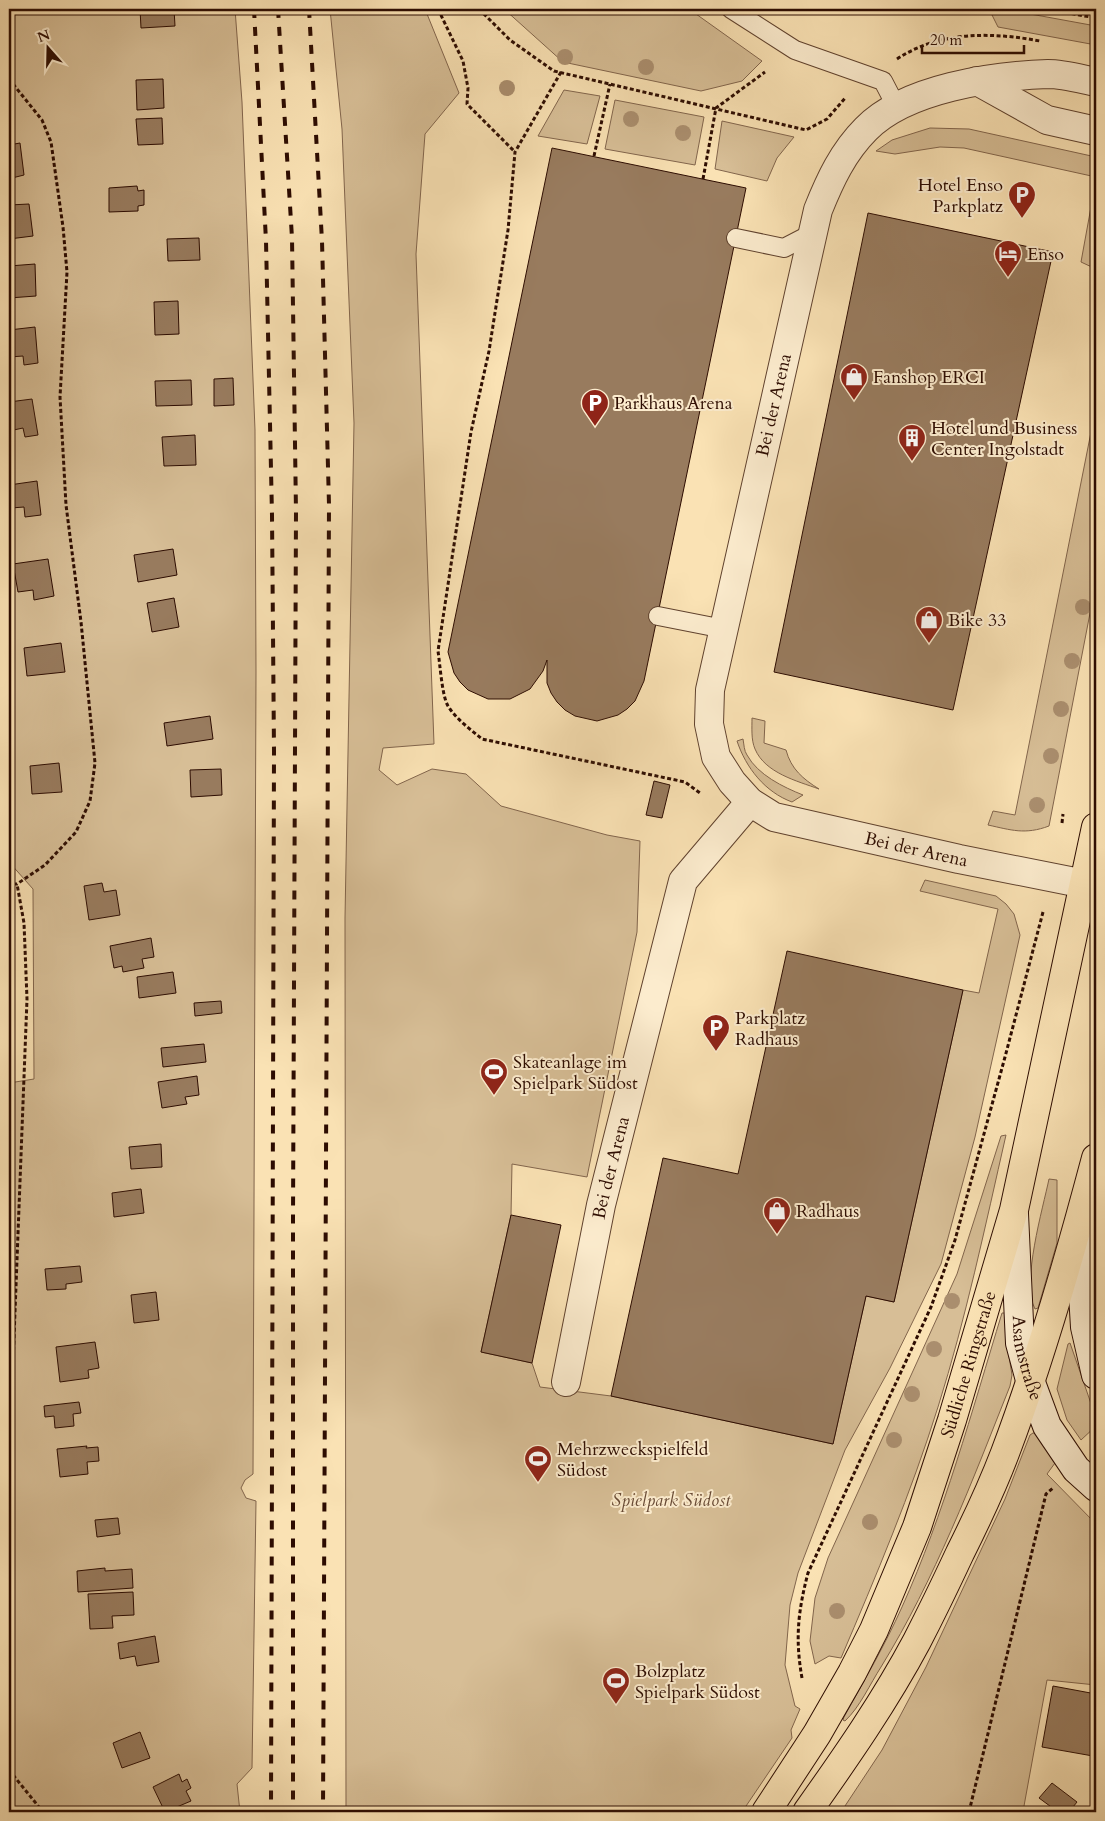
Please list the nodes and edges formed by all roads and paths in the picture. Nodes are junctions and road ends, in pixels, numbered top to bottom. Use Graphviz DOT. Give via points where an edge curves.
graph roads {
  1 [pos="438,9"];
  2 [pos="479,9"];
  3 [pos="731,9"];
  4 [pos="1046,9"];
  5 [pos="1096,18"];
  6 [pos="561,72"];
  7 [pos="765,72"];
  8 [pos="9,80"];
  9 [pos="977,81"];
  10 [pos="1096,82"];
  11 [pos="610,84"];
  12 [pos="896,106"];
  13 [pos="716,108"];
  14 [pos="806,130"];
  15 [pos="1096,131"];
  16 [pos="515,152"];
  17 [pos="594,156"];
  18 [pos="703,179"];
  19 [pos="813,233"];
  20 [pos="736,238"];
  21 [pos="658,616"];
  22 [pos="724,628"];
  23 [pos="742,812"];
  24 [pos="1096,827"];
  25 [pos="9,884"];
  26 [pos="17,884"];
  27 [pos="1091,888"];
  28 [pos="1030,967"];
  29 [pos="1096,1158"];
  30 [pos="1014,1210"];
  31 [pos="1087,1225"];
  32 [pos="1096,1375"];
  33 [pos="1030,1380"];
  34 [pos="566,1382"];
  35 [pos="9,1468"];
  36 [pos="1096,1487"];
  37 [pos="1046,1494"];
  38 [pos="802,1678"];
  39 [pos="9,1770"];
  40 [pos="43,1812"];
  41 [pos="766,1812"];
  42 [pos="807,1812"];
  43 [pos="969,1812"];
  1 -- 16 [label="path" via="463,62 468,104"];
  2 -- 6 [label="path" via="510,40 554,71"];
  3 -- 12 [label="lane" via="795,50 882,81"];
  4 -- 5 [label="path"];
  6 -- 11 [label="path"];
  6 -- 16 [label="path"];
  7 -- 13 [label="path"];
  8 -- 26 [label="path" via="42,120 51,142 63,227 67,272 60,397 66,505 94,763 90,801 76,832 45,865"];
  9 -- 10 [label="street, Bei der Arena" via="1049,74"];
  9 -- 12 [label="street, Bei der Arena" via="949,87"];
  9 -- 15 [label="street" via="1047,120"];
  11 -- 13 [label="path"];
  11 -- 17 [label="path"];
  12 -- 19 [label="street, Bei der Arena" via="866,128 845,154 833,173 818,210"];
  13 -- 14 [label="path"];
  13 -- 18 [label="path"];
  16 -- 23 [label="path" via="508,230 489,351 471,432 438,651 447,704 482,740 686,782"];
  19 -- 20 [label="lane" via="784,248"];
  19 -- 22 [label="street, Bei der Arena"];
  21 -- 22 [label="lane"];
  22 -- 23 [label="street, Bei der Arena" via="710,690 709,724 716,758 732,782"];
  23 -- 27 [label="street, Bei der Arena"];
  23 -- 34 [label="street, Bei der Arena" via="683,881 601,1205"];
  24 -- 27 [label="main road, Südliche Ringstraße"];
  25 -- 26 [label="path"];
  26 -- 35 [label="path" via="24,923 27,999"];
  27 -- 30 [label="main road, Südliche Ringstraße"];
  28 -- 38 [label="path" via="955,1240 931,1307 808,1573 798,1628"];
  29 -- 31 [label="main road"];
  30 -- 33 [label="street, Asamstraße" via="1020,1343"];
  30 -- 41 [label="main road, Südliche Ringstraße" via="914,1535 852,1674"];
  31 -- 32 [label="street" via="1085,1327"];
  31 -- 33 [label="main road"];
  33 -- 36 [label="street, Asamstraße" via="1047,1426 1076,1469"];
  33 -- 42 [label="main road" via="1005,1454 978,1517 916,1642 877,1709"];
  37 -- 43 [label="path"];
  39 -- 40 [label="path"];
}
